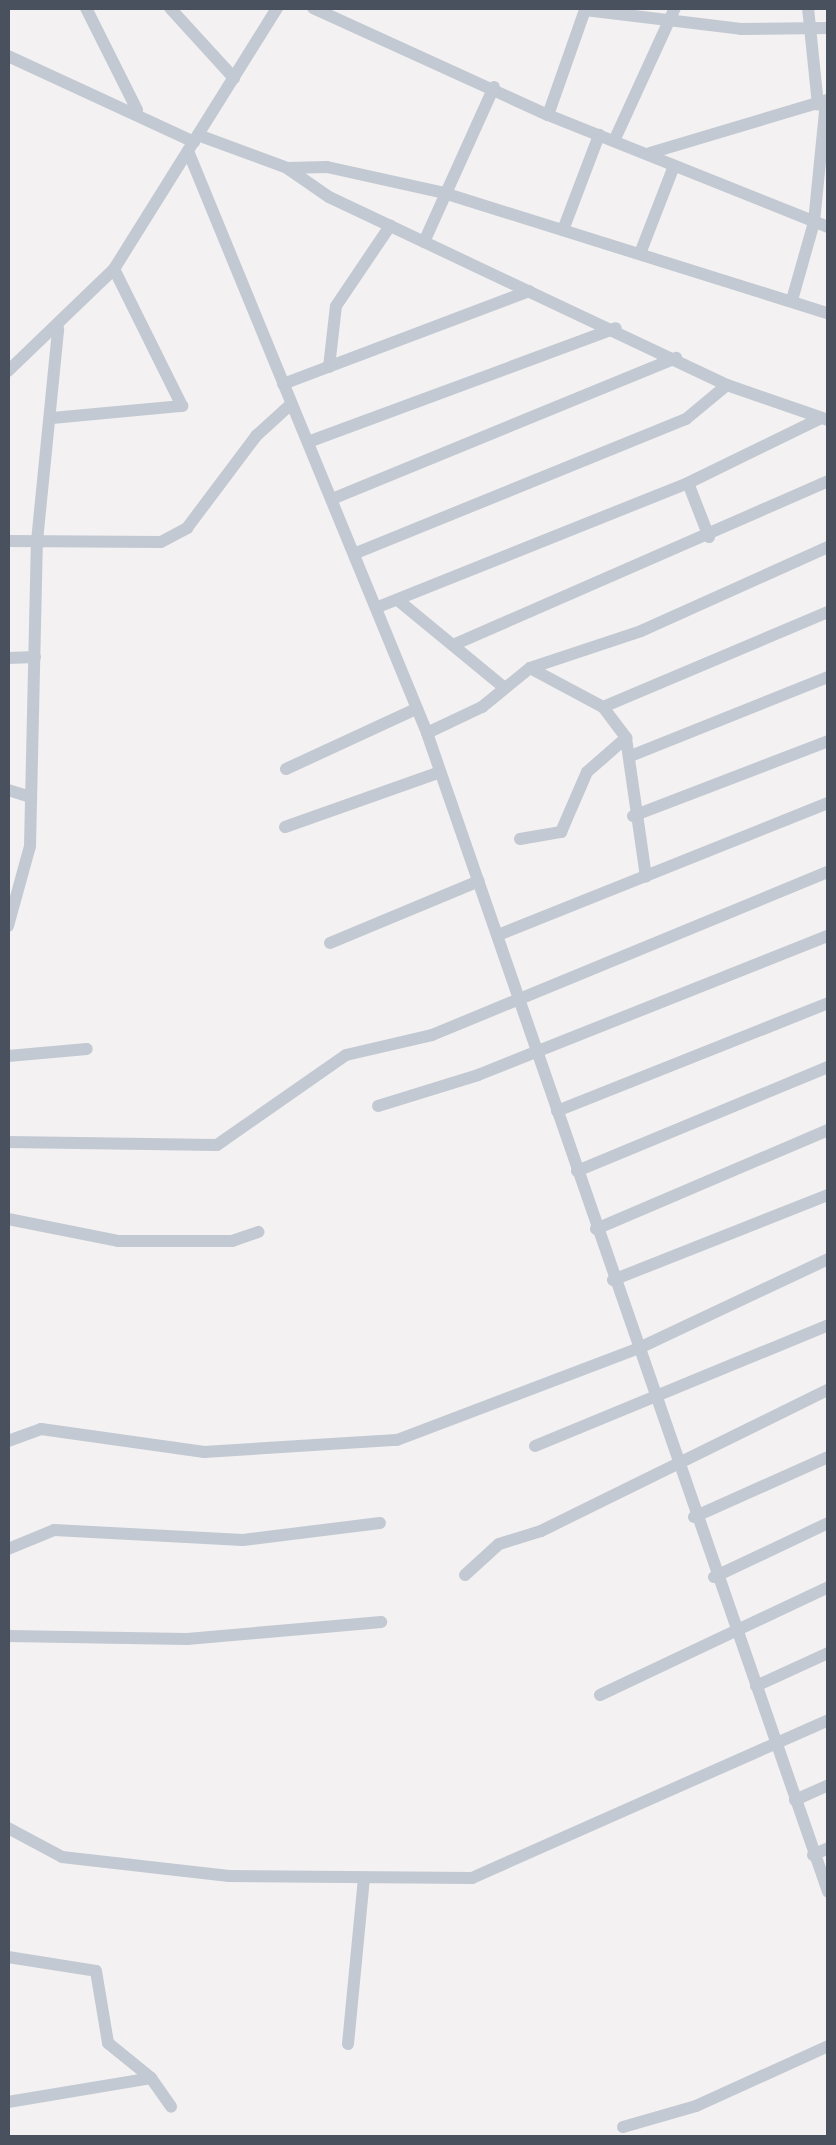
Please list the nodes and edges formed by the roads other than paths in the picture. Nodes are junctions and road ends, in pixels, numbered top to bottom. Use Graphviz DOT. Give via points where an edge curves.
graph roads {
  1 [pos="86,8"];
  2 [pos="170,8"];
  3 [pos="277,8"];
  4 [pos="313,8"];
  5 [pos="808,8"];
  6 [pos="586,9"];
  7 [pos="671,13"];
  8 [pos="828,28"];
  9 [pos="810,30"];
  10 [pos="8,56"];
  11 [pos="234,78"];
  12 [pos="494,86"];
  13 [pos="824,102"];
  14 [pos="137,110"];
  15 [pos="548,115"];
  16 [pos="599,135"];
  17 [pos="614,141"];
  18 [pos="193,142"];
  19 [pos="643,154"];
  20 [pos="674,166"];
  21 [pos="287,168"];
  22 [pos="444,193"];
  23 [pos="814,222"];
  24 [pos="390,226"];
  25 [pos="828,227"];
  26 [pos="563,230"];
  27 [pos="424,242"];
  28 [pos="641,250"];
  29 [pos="114,269"];
  30 [pos="529,290"];
  31 [pos="792,300"];
  32 [pos="828,314"];
  33 [pos="616,328"];
  34 [pos="58,329"];
  35 [pos="676,358"];
  36 [pos="329,367"];
  37 [pos="8,371"];
  38 [pos="283,384"];
  39 [pos="727,384"];
  40 [pos="292,404"];
  41 [pos="52,418"];
  42 [pos="824,419"];
  43 [pos="308,442"];
  44 [pos="828,481"];
  45 [pos="688,483"];
  46 [pos="332,499"];
  47 [pos="708,537"];
  48 [pos="37,540"];
  49 [pos="8,542"];
  50 [pos="828,547"];
  51 [pos="356,553"];
  52 [pos="398,601"];
  53 [pos="378,606"];
  54 [pos="828,612"];
  55 [pos="452,645"];
  56 [pos="34,657"];
  57 [pos="8,658"];
  58 [pos="530,668"];
  59 [pos="828,677"];
  60 [pos="502,686"];
  61 [pos="604,707"];
  62 [pos="416,708"];
  63 [pos="426,733"];
  64 [pos="626,738"];
  65 [pos="828,741"];
  66 [pos="632,755"];
  67 [pos="286,768"];
  68 [pos="440,772"];
  69 [pos="8,790"];
  70 [pos="28,796"];
  71 [pos="828,804"];
  72 [pos="633,816"];
  73 [pos="285,827"];
  74 [pos="520,839"];
  75 [pos="828,872"];
  76 [pos="646,876"];
  77 [pos="479,881"];
  78 [pos="13,896"];
  79 [pos="8,926"];
  80 [pos="498,935"];
  81 [pos="828,936"];
  82 [pos="330,943"];
  83 [pos="519,997"];
  84 [pos="828,1002"];
  85 [pos="87,1049"];
  86 [pos="536,1049"];
  87 [pos="8,1056"];
  88 [pos="828,1067"];
  89 [pos="378,1106"];
  90 [pos="557,1111"];
  91 [pos="828,1130"];
  92 [pos="8,1142"];
  93 [pos="577,1171"];
  94 [pos="828,1195"];
  95 [pos="8,1219"];
  96 [pos="596,1229"];
  97 [pos="258,1232"];
  98 [pos="828,1259"];
  99 [pos="613,1280"];
  100 [pos="828,1325"];
  101 [pos="638,1349"];
  102 [pos="828,1390"];
  103 [pos="654,1399"];
  104 [pos="8,1442"];
  105 [pos="535,1446"];
  106 [pos="828,1457"];
  107 [pos="674,1462"];
  108 [pos="694,1518"];
  109 [pos="380,1523"];
  110 [pos="828,1523"];
  111 [pos="8,1549"];
  112 [pos="465,1576"];
  113 [pos="714,1577"];
  114 [pos="828,1587"];
  115 [pos="381,1622"];
  116 [pos="735,1629"];
  117 [pos="8,1636"];
  118 [pos="828,1652"];
  119 [pos="756,1686"];
  120 [pos="600,1696"];
  121 [pos="828,1720"];
  122 [pos="776,1744"];
  123 [pos="828,1785"];
  124 [pos="794,1800"];
  125 [pos="8,1828"];
  126 [pos="828,1848"];
  127 [pos="814,1854"];
  128 [pos="364,1878"];
  129 [pos="828,1892"];
  130 [pos="8,1957"];
  131 [pos="348,2044"];
  132 [pos="828,2046"];
  133 [pos="151,2078"];
  134 [pos="8,2102"];
  135 [pos="171,2107"];
  136 [pos="623,2127"];
  1 -- 14 [label="street"];
  2 -- 11 [label="street"];
  3 -- 11 [label="street"];
  4 -- 12 [label="street"];
  5 -- 9 [label="street"];
  6 -- 7 [label="street"];
  6 -- 15 [label="street"];
  7 -- 9 [label="street"];
  7 -- 17 [label="street"];
  8 -- 9 [label="street"];
  9 -- 13 [label="street"];
  10 -- 14 [label="street"];
  11 -- 18 [label="street"];
  12 -- 15 [label="street"];
  12 -- 22 [label="street"];
  13 -- 19 [label="street"];
  13 -- 23 [label="street"];
  14 -- 18 [label="street"];
  15 -- 16 [label="street"];
  16 -- 17 [label="street"];
  16 -- 26 [label="street"];
  17 -- 19 [label="street"];
  18 -- 21 [label="street"];
  18 -- 29 [label="street"];
  18 -- 38 [label="street"];
  19 -- 20 [label="street"];
  20 -- 23 [label="street"];
  20 -- 28 [label="street"];
  21 -- 22 [label="street" via="327,167"];
  21 -- 24 [label="street"];
  22 -- 26 [label="street"];
  22 -- 27 [label="street"];
  23 -- 25 [label="street"];
  23 -- 31 [label="street"];
  24 -- 27 [label="street"];
  24 -- 36 [label="street" via="339,298"];
  26 -- 28 [label="street"];
  27 -- 30 [label="street"];
  28 -- 31 [label="street"];
  29 -- 34 [label="street"];
  29 -- 41 [label="street" via="182,406"];
  30 -- 33 [label="street"];
  30 -- 36 [label="street"];
  31 -- 32 [label="street"];
  33 -- 35 [label="street"];
  33 -- 43 [label="street"];
  34 -- 37 [label="street"];
  34 -- 41 [label="street"];
  35 -- 39 [label="street"];
  35 -- 46 [label="street"];
  36 -- 38 [label="street"];
  38 -- 40 [label="street"];
  39 -- 42 [label="street"];
  39 -- 51 [label="street" via="686,419"];
  40 -- 43 [label="street"];
  40 -- 48 [label="street" via="256,436 187,528 161,542"];
  41 -- 48 [label="street"];
  42 -- 45 [label="street"];
  43 -- 46 [label="street"];
  44 -- 47 [label="street"];
  45 -- 47 [label="street"];
  45 -- 52 [label="street"];
  46 -- 51 [label="street"];
  47 -- 55 [label="street"];
  48 -- 49 [label="street"];
  48 -- 56 [label="street"];
  50 -- 58 [label="street" via="641,630"];
  51 -- 53 [label="street"];
  52 -- 53 [label="street"];
  52 -- 55 [label="street"];
  53 -- 62 [label="street"];
  54 -- 61 [label="street"];
  55 -- 60 [label="street"];
  56 -- 57 [label="street"];
  56 -- 70 [label="street"];
  58 -- 60 [label="street"];
  58 -- 61 [label="street"];
  59 -- 66 [label="street"];
  60 -- 63 [label="street" via="482,707"];
  61 -- 64 [label="street"];
  62 -- 63 [label="street"];
  62 -- 67 [label="street"];
  63 -- 68 [label="street"];
  64 -- 66 [label="street"];
  64 -- 74 [label="street" via="587,772 561,832"];
  65 -- 72 [label="street"];
  66 -- 72 [label="street"];
  68 -- 73 [label="street"];
  68 -- 77 [label="street"];
  69 -- 70 [label="street"];
  70 -- 78 [label="street" via="30,846"];
  71 -- 76 [label="street"];
  72 -- 76 [label="street"];
  75 -- 83 [label="street"];
  76 -- 80 [label="street"];
  77 -- 80 [label="street"];
  77 -- 82 [label="street"];
  78 -- 79 [label="street"];
  80 -- 83 [label="street"];
  81 -- 86 [label="street"];
  83 -- 86 [label="street"];
  83 -- 92 [label="street" via="432,1035 327,1064 217,1145"];
  84 -- 90 [label="street"];
  85 -- 87 [label="street"];
  86 -- 89 [label="street"];
  86 -- 90 [label="street"];
  88 -- 93 [label="street"];
  90 -- 93 [label="street"];
  91 -- 96 [label="street"];
  93 -- 96 [label="street"];
  94 -- 99 [label="street"];
  95 -- 97 [label="street" via="118,1242 232,1241"];
  96 -- 99 [label="street"];
  98 -- 101 [label="street"];
  99 -- 101 [label="street"];
  100 -- 103 [label="street"];
  101 -- 103 [label="street"];
  101 -- 104 [label="street" via="397,1440 204,1452 40,1429"];
  102 -- 107 [label="street"];
  103 -- 105 [label="street"];
  103 -- 107 [label="street"];
  106 -- 108 [label="street"];
  107 -- 108 [label="street"];
  107 -- 112 [label="street" via="541,1531 499,1544"];
  108 -- 113 [label="street"];
  109 -- 111 [label="street" via="243,1540 54,1530"];
  110 -- 113 [label="street"];
  113 -- 116 [label="street"];
  114 -- 116 [label="street"];
  115 -- 117 [label="street" via="168,1639"];
  116 -- 119 [label="street"];
  116 -- 120 [label="street"];
  118 -- 119 [label="street"];
  119 -- 122 [label="street"];
  121 -- 122 [label="street"];
  122 -- 124 [label="street"];
  122 -- 128 [label="street" via="472,1878"];
  123 -- 124 [label="street"];
  124 -- 127 [label="street"];
  125 -- 128 [label="street" via="62,1857 290,1882"];
  126 -- 127 [label="street"];
  127 -- 129 [label="street"];
  128 -- 131 [label="street"];
  130 -- 133 [label="street" via="96,1972 108,2042"];
  132 -- 136 [label="street" via="696,2106"];
  133 -- 134 [label="street"];
  133 -- 135 [label="street"];
}
